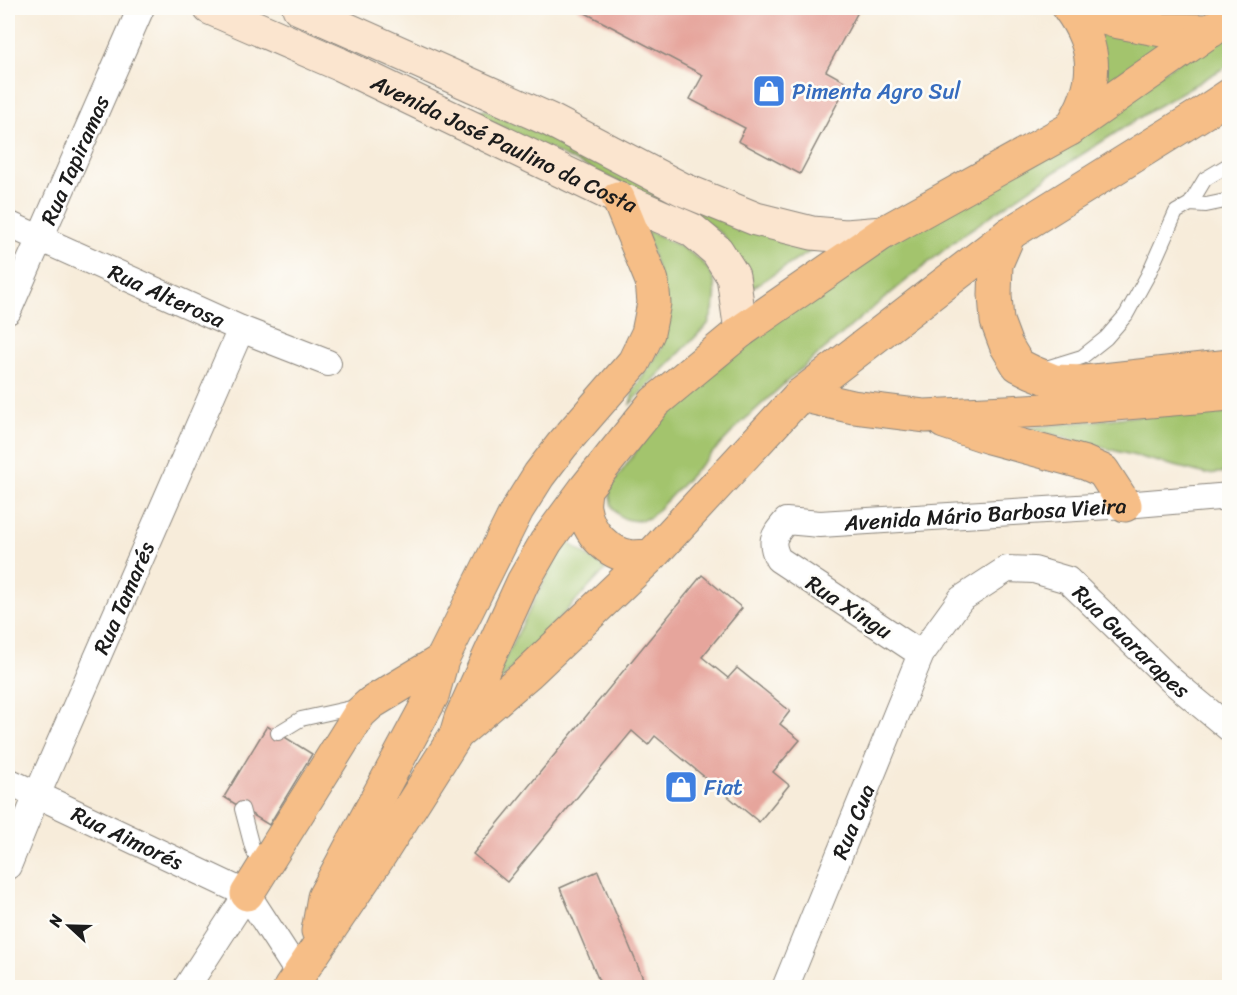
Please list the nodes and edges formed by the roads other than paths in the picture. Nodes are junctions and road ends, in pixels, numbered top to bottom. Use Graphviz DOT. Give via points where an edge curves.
graph roads {
  1 [pos="141,8"];
  2 [pos="210,8"];
  3 [pos="299,8"];
  4 [pos="1069,8"];
  5 [pos="1076,8"];
  6 [pos="1220,24"];
  7 [pos="354,32"];
  8 [pos="339,64"];
  9 [pos="465,82"];
  10 [pos="1230,95"];
  11 [pos="448,116"];
  12 [pos="1070,129"];
  13 [pos="1230,164"];
  14 [pos="618,198"];
  15 [pos="1230,200"];
  16 [pos="1190,204"];
  17 [pos="8,224"];
  18 [pos="883,233"];
  19 [pos="1009,234"];
  20 [pos="39,238"];
  21 [pos="8,311"];
  22 [pos="241,329"];
  23 [pos="741,331"];
  24 [pos="328,363"];
  25 [pos="1230,366"];
  26 [pos="1032,372"];
  27 [pos="1230,394"];
  28 [pos="800,395"];
  29 [pos="925,416"];
  30 [pos="585,489"];
  31 [pos="1230,496"];
  32 [pos="1125,505"];
  33 [pos="651,555"];
  34 [pos="778,559"];
  35 [pos="523,582"];
  36 [pos="465,616"];
  37 [pos="921,654"];
  38 [pos="442,660"];
  39 [pos="370,703"];
  40 [pos="1230,729"];
  41 [pos="278,733"];
  42 [pos="456,735"];
  43 [pos="8,781"];
  44 [pos="37,795"];
  45 [pos="242,808"];
  46 [pos="8,866"];
  47 [pos="254,882"];
  48 [pos="301,970"];
  49 [pos="186,987"];
  50 [pos="785,987"];
  1 -- 20 [label="street, Rua Tapiramas"];
  2 -- 8 [label="main road, Avenida José Paulino da Costa"];
  3 -- 7 [label="main road, Avenida José Paulino da Costa"];
  4 -- 12 [label="main road" via="1079,20 1091,57 1088,95"];
  5 -- 6 [label="main road" via="1114,21 1162,30"];
  6 -- 12 [label="main road"];
  7 -- 8 [label="main road"];
  7 -- 9 [label="main road, Avenida José Paulino da Costa"];
  8 -- 11 [label="main road, Avenida José Paulino da Costa"];
  9 -- 11 [label="main road"];
  9 -- 18 [label="main road, Avenida José Paulino da Costa" via="550,120 682,189 756,219 812,233"];
  10 -- 19 [label="main road"];
  11 -- 14 [label="main road, Avenida José Paulino da Costa"];
  12 -- 18 [label="main road"];
  13 -- 16 [label="lane" via="1205,179"];
  14 -- 23 [label="main road, Avenida José Paulino da Costa" via="692,230 717,251 733,276"];
  14 -- 36 [label="main road" via="652,281 654,303 648,333 634,362 539,475 517,510"];
  15 -- 16 [label="lane"];
  16 -- 26 [label="lane" via="1176,212 1126,315 1106,338 1082,357"];
  17 -- 20 [label="street, Rua Alterosa"];
  18 -- 23 [label="main road"];
  19 -- 26 [label="main road" via="996,264 996,321 1018,365"];
  19 -- 28 [label="main road"];
  20 -- 21 [label="street, Rua Tapiramas"];
  20 -- 22 [label="street, Rua Alterosa"];
  22 -- 24 [label="street, Rua Alterosa"];
  22 -- 44 [label="street, Rua Tamarés"];
  23 -- 30 [label="main road" via="655,402"];
  25 -- 26 [label="main road" via="1084,382 1054,381"];
  27 -- 29 [label="main road"];
  28 -- 29 [label="main road" via="853,407"];
  28 -- 33 [label="main road"];
  29 -- 32 [label="main road" via="1103,471"];
  30 -- 33 [label="main road" via="584,508 589,526 600,541 615,552 633,557"];
  30 -- 35 [label="main road" via="546,542"];
  31 -- 32 [label="street, Avenida Mário Barbosa Vieira"];
  32 -- 34 [label="street, Avenida Mário Barbosa Vieira" via="820,524 786,521 773,537"];
  33 -- 42 [label="main road"];
  34 -- 37 [label="street, Rua Xingu"];
  35 -- 36 [label="main road"];
  35 -- 42 [label="main road"];
  36 -- 38 [label="main road"];
  37 -- 40 [label="street, Rua Guararapes" via="961,599 1007,569 1034,570 1068,580 1172,680"];
  37 -- 50 [label="street, Rua Cua"];
  38 -- 39 [label="main road"];
  38 -- 48 [label="main road" via="432,696 324,897"];
  39 -- 41 [label="lane" via="301,719"];
  39 -- 47 [label="main road"];
  42 -- 48 [label="main road"];
  43 -- 44 [label="street, Rua Aimorés"];
  44 -- 46 [label="street, Rua Tamarés"];
  44 -- 47 [label="street, Rua Aimorés"];
  45 -- 47 [label="lane" via="252,848"];
  47 -- 48 [label="street"];
  47 -- 49 [label="street"];
}
